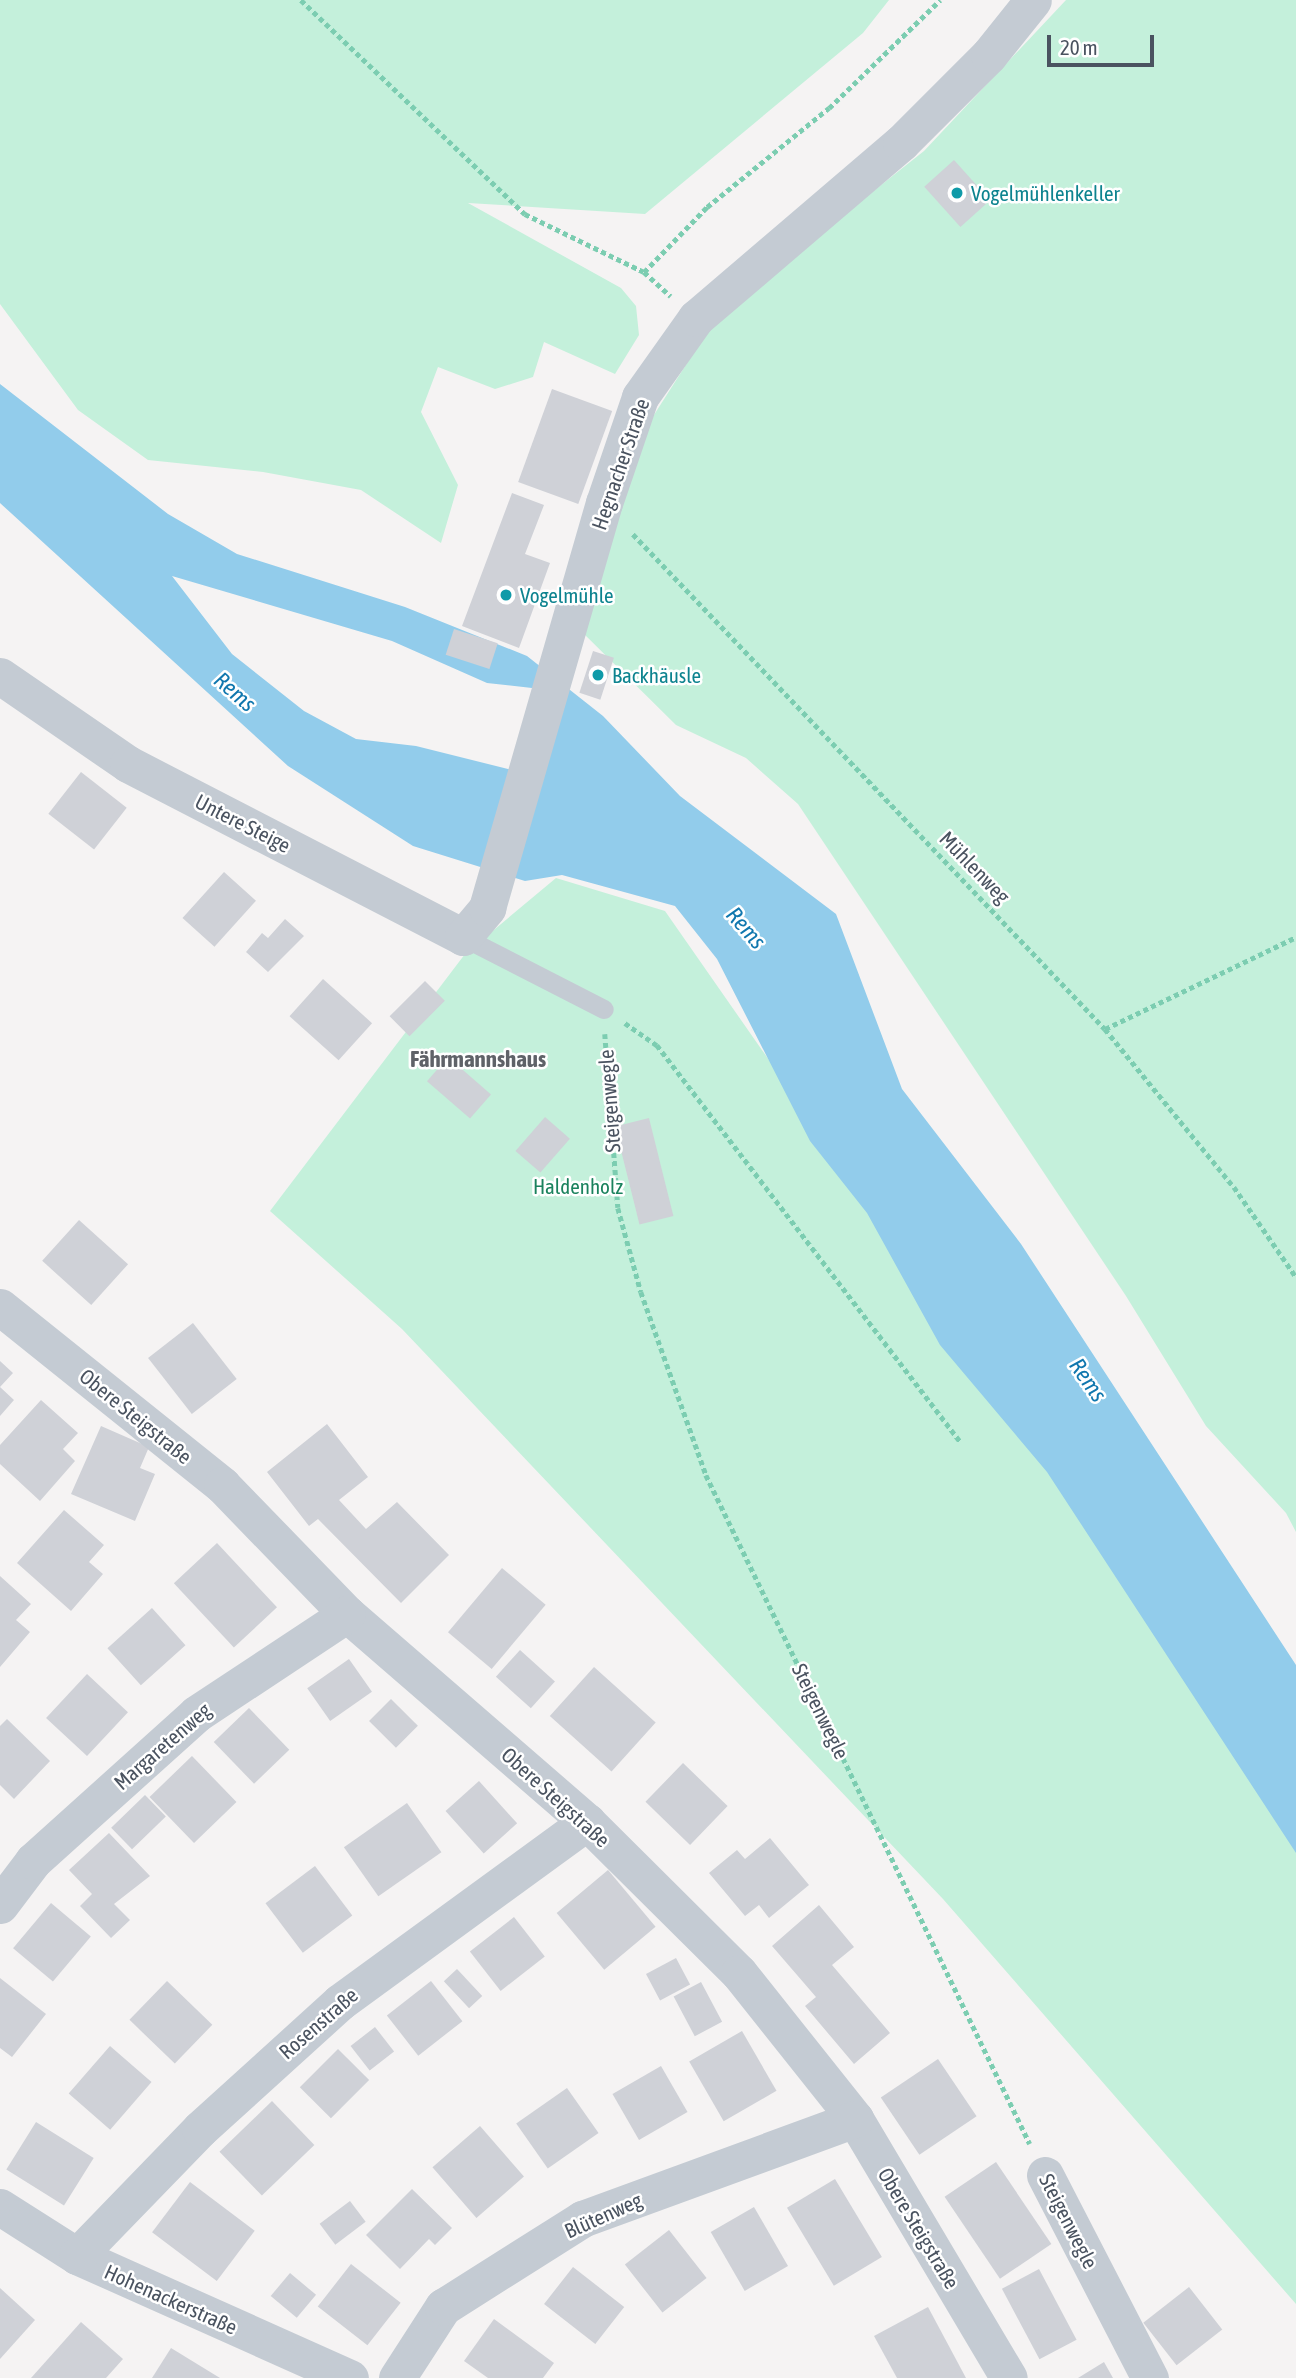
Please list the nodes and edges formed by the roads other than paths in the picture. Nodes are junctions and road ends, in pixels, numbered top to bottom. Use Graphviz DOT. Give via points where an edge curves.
graph roads {
  1 [pos="1033,0"];
  2 [pos="0,676"];
  3 [pos="463,937"];
  4 [pos="604,1009"];
  5 [pos="0,1307"];
  6 [pos="347,1614"];
  7 [pos="587,1822"];
  8 [pos="0,1905"];
  9 [pos="855,2119"];
  10 [pos="1045,2175"];
  11 [pos="0,2207"];
  12 [pos="77,2256"];
  13 [pos="313,2371"];
  14 [pos="350,2378"];
  15 [pos="397,2378"];
  16 [pos="1009,2378"];
  17 [pos="1150,2378"];
  1 -- 3 [label="street, Hegnacher Straße" via="989,55 901,143 696,318 640,397 604,503 487,908"];
  2 -- 3 [label="street, Untere Steige" via="128,764"];
  3 -- 4 [label="lane"];
  5 -- 6 [label="street, Obere Steigstraße" via="222,1485"];
  6 -- 7 [label="street, Obere Steigstraße"];
  6 -- 8 [label="street, Margaretenweg" via="196,1714 33,1861"];
  7 -- 9 [label="street, Obere Steigstraße" via="739,1973"];
  7 -- 12 [label="street, Rosenstraße" via="340,2002 200,2129"];
  9 -- 15 [label="street, Blütenweg" via="582,2219 443,2307"];
  9 -- 16 [label="street, Obere Steigstraße"];
  10 -- 17 [label="street, Steigenwegle"];
  11 -- 12 [label="street, Hohenackerstraße"];
  12 -- 13 [label="street, Hohenackerstraße"];
  13 -- 14 [label="street, Hohenackerstraße"];
}
